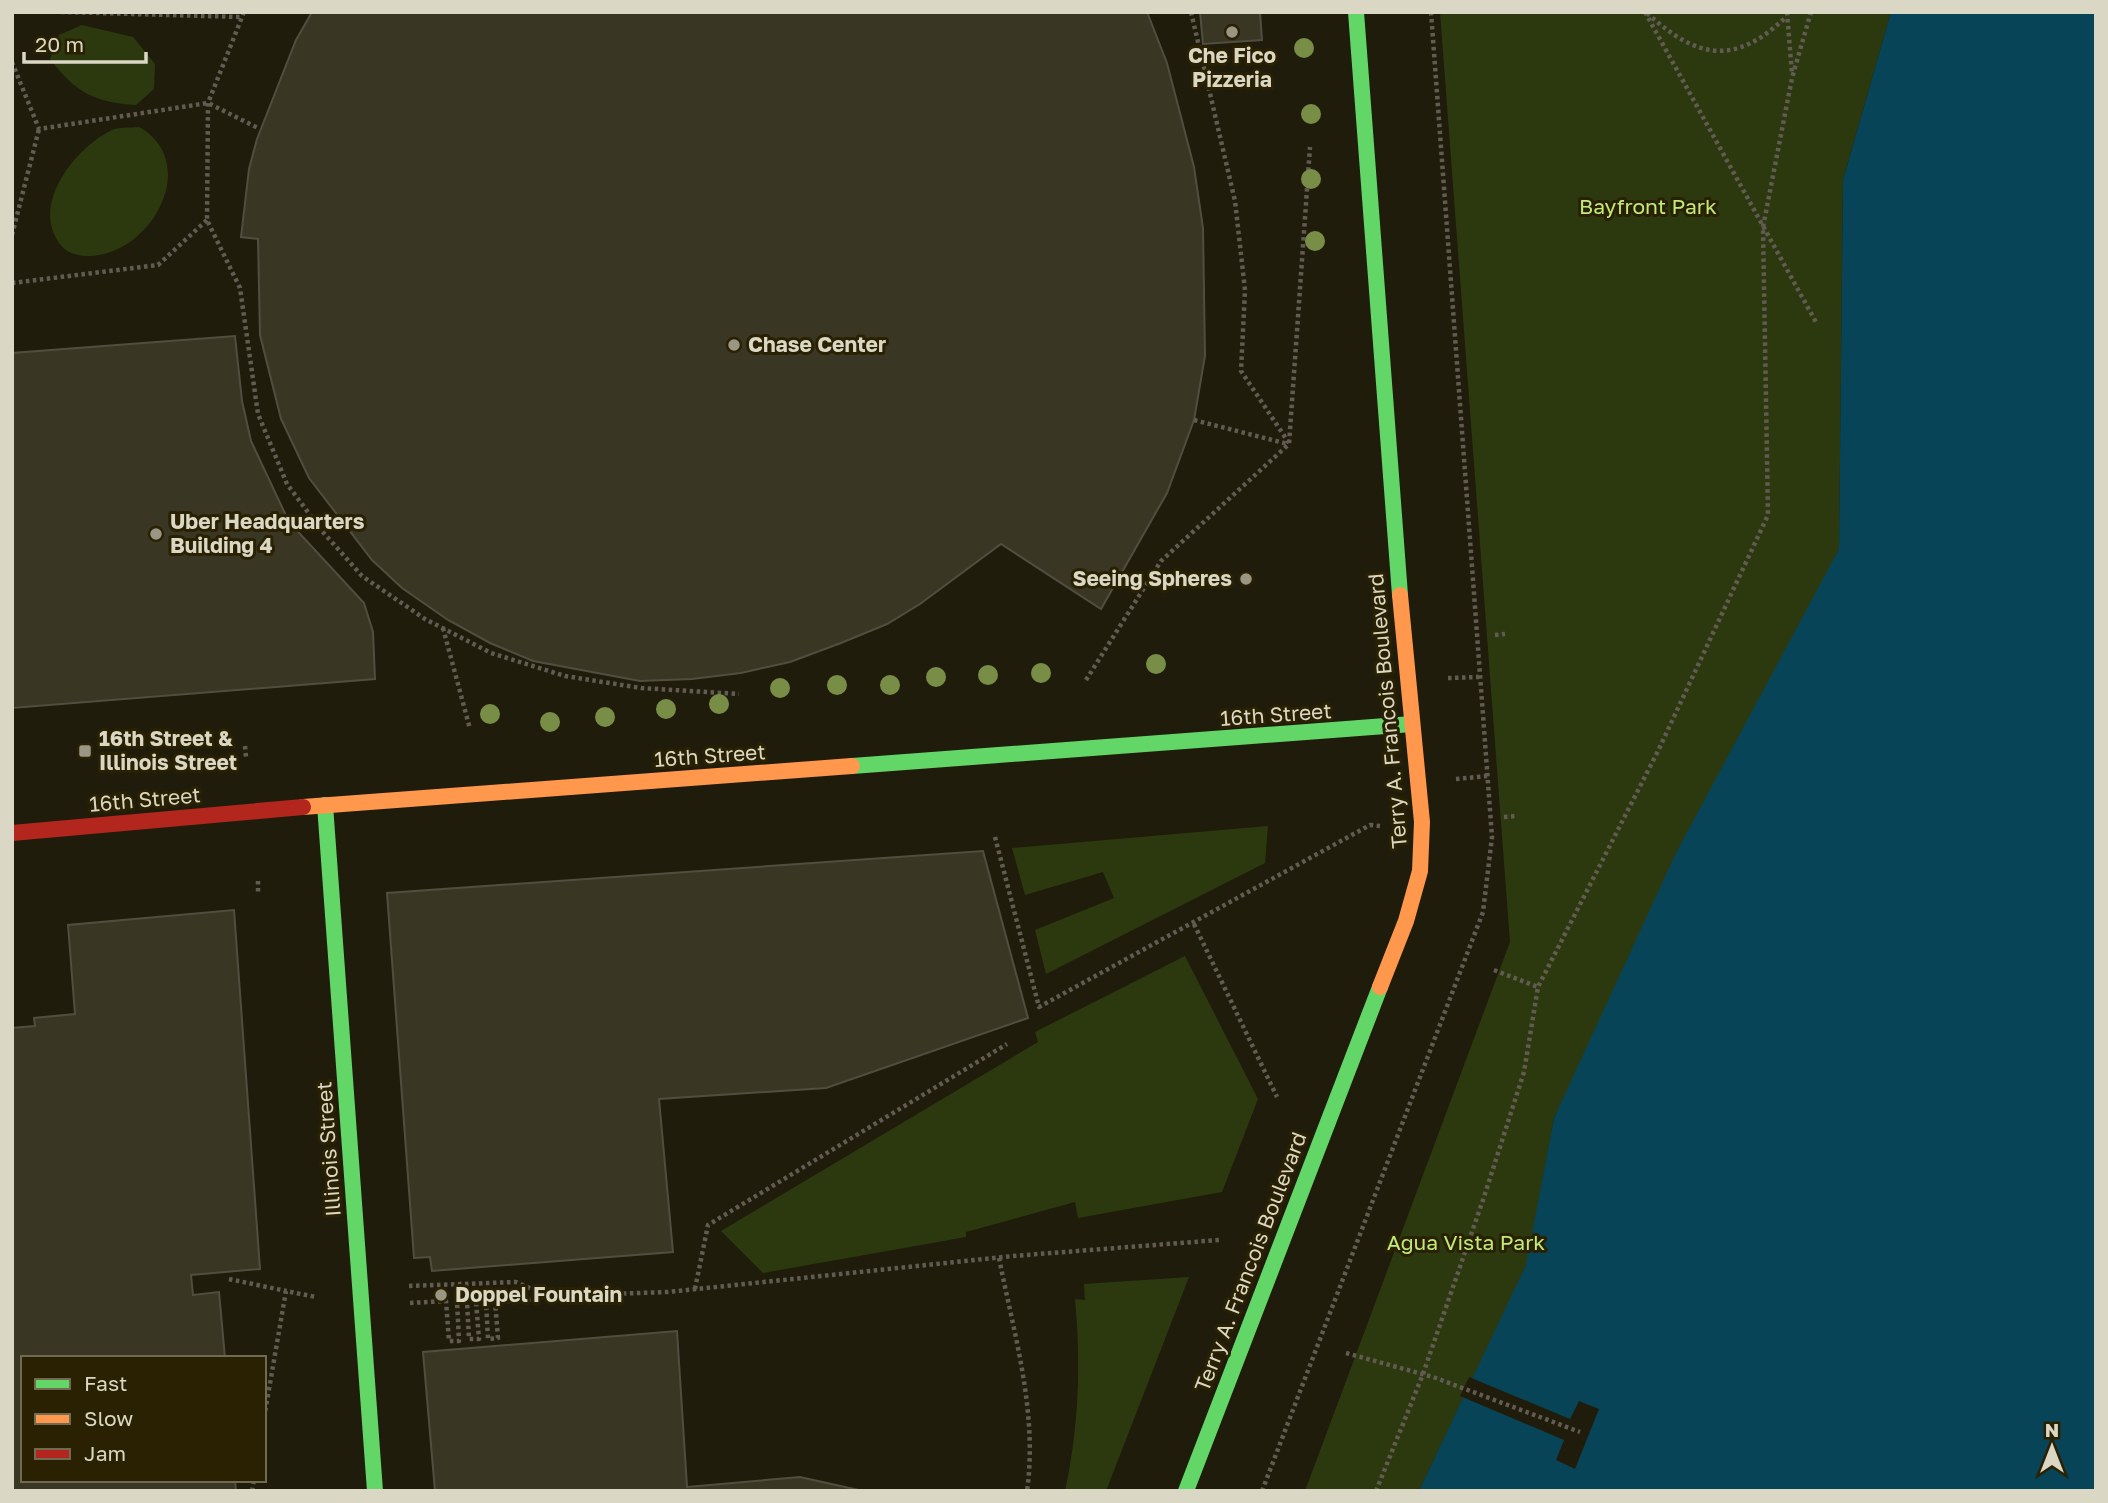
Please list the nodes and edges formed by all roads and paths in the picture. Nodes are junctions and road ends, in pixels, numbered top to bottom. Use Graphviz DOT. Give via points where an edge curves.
graph roads {
  1 [pos="61,12"];
  2 [pos="1191,12"];
  3 [pos="1356,12"];
  4 [pos="1431,12"];
  5 [pos="1646,12"];
  6 [pos="1811,12"];
  7 [pos="242,15"];
  8 [pos="1786,15"];
  9 [pos="12,62"];
  10 [pos="1792,78"];
  11 [pos="208,103"];
  12 [pos="258,128"];
  13 [pos="39,129"];
  14 [pos="1310,147"];
  15 [pos="207,220"];
  16 [pos="1763,227"];
  17 [pos="12,235"];
  18 [pos="12,284"];
  19 [pos="1817,324"];
  20 [pos="1194,420"];
  21 [pos="1289,444"];
  22 [pos="443,628"];
  23 [pos="1506,634"];
  24 [pos="1495,635"];
  25 [pos="1086,680"];
  26 [pos="739,694"];
  27 [pos="1412,724"];
  28 [pos="470,729"];
  29 [pos="245,746"];
  30 [pos="246,757"];
  31 [pos="325,805"];
  32 [pos="1516,816"];
  33 [pos="1504,817"];
  34 [pos="1380,826"];
  35 [pos="12,833"];
  36 [pos="995,837"];
  37 [pos="258,881"];
  38 [pos="258,893"];
  39 [pos="1194,923"];
  40 [pos="1494,970"];
  41 [pos="1538,987"];
  42 [pos="1007,1044"];
  43 [pos="1277,1097"];
  44 [pos="1219,1240"];
  45 [pos="999,1258"];
  46 [pos="229,1279"];
  47 [pos="409,1286"];
  48 [pos="695,1289"];
  49 [pos="286,1291"];
  50 [pos="547,1296"];
  51 [pos="316,1297"];
  52 [pos="410,1303"];
  53 [pos="1346,1353"];
  54 [pos="1423,1374"];
  55 [pos="266,1406"];
  56 [pos="1580,1432"];
  57 [pos="375,1491"];
  58 [pos="1027,1491"];
  59 [pos="1186,1491"];
  60 [pos="1262,1491"];
  61 [pos="1376,1491"];
  1 -- 7 [label="path"];
  2 -- 21 [label="path" via="1235,201 1245,290 1241,371"];
  3 -- 27 [label="street, Terry A. Francois Boulevard"];
  4 -- 60 [label="path" via="1492,837 1490,869 1483,912"];
  5 -- 8 [label="path" via="1674,38 1700,50 1726,51 1764,38"];
  5 -- 16 [label="path"];
  6 -- 10 [label="path"];
  7 -- 11 [label="path"];
  8 -- 10 [label="path"];
  9 -- 13 [label="path"];
  10 -- 16 [label="path"];
  11 -- 12 [label="path"];
  11 -- 13 [label="path"];
  11 -- 15 [label="path"];
  13 -- 17 [label="path"];
  14 -- 21 [label="path"];
  15 -- 18 [label="path" via="159,265"];
  15 -- 22 [label="path" via="240,288 258,414 288,484 362,576"];
  16 -- 19 [label="path"];
  16 -- 41 [label="path" via="1768,515 1658,751"];
  20 -- 21 [label="path"];
  21 -- 25 [label="path" via="1161,561"];
  22 -- 26 [label="path" via="491,653 565,676 642,688"];
  22 -- 28 [label="path"];
  23 -- 24 [label="path"];
  27 -- 31 [label="street, 16th Street"];
  27 -- 59 [label="street, Terry A. Francois Boulevard" via="1422,822 1420,871 1406,921"];
  29 -- 30 [label="path"];
  31 -- 35 [label="street, 16th Street"];
  31 -- 57 [label="street, Illinois Street"];
  32 -- 33 [label="path"];
  34 -- 39 [label="path" via="1370,825"];
  36 -- 39 [label="path" via="1039,1007"];
  37 -- 38 [label="path"];
  39 -- 43 [label="path"];
  40 -- 41 [label="path"];
  41 -- 54 [label="path" via="1524,1072"];
  42 -- 48 [label="path" via="708,1225"];
  44 -- 45 [label="path"];
  45 -- 48 [label="path"];
  45 -- 58 [label="path" via="1021,1363 1030,1442"];
  46 -- 49 [label="path"];
  47 -- 50 [label="path" via="516,1282"];
  48 -- 50 [label="path"];
  49 -- 51 [label="path"];
  49 -- 55 [label="path"];
  50 -- 52 [label="path" via="495,1301 498,1338 488,1339 485,1301 476,1301 478,1339 469,1339 467,1301 457,1301 459,1341 449,1341 446,1301"];
  53 -- 54 [label="path"];
  54 -- 56 [label="path"];
  54 -- 61 [label="path"];
}
